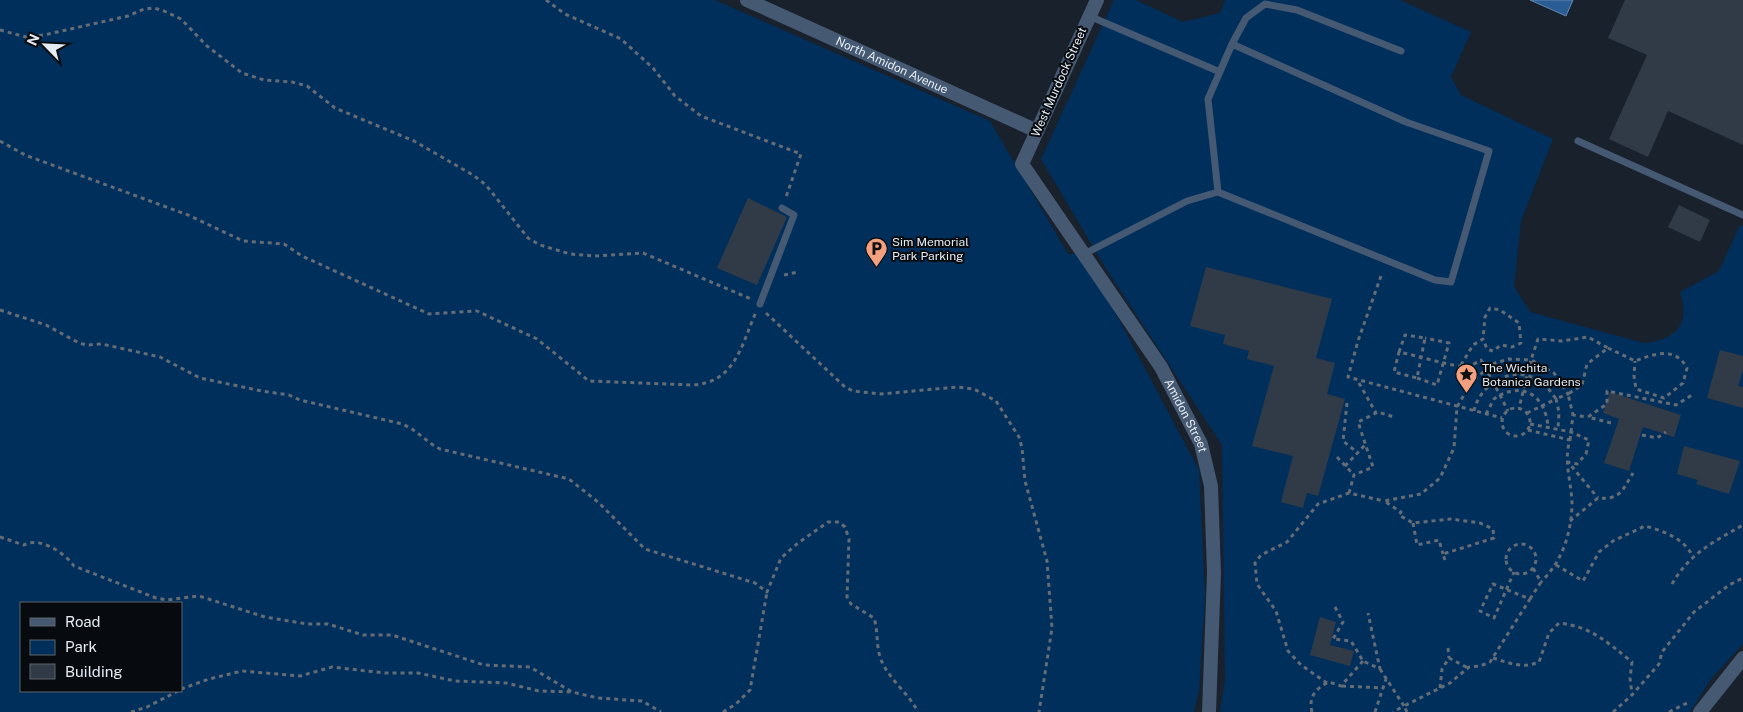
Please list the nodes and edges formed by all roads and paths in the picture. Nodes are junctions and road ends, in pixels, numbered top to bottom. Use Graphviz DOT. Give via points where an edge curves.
graph roads {
  1 [pos="546,0"];
  2 [pos="747,0"];
  3 [pos="1097,0"];
  4 [pos="1089,16"];
  5 [pos="0,30"];
  6 [pos="1232,44"];
  7 [pos="1401,51"];
  8 [pos="1220,72"];
  9 [pos="1037,131"];
  10 [pos="0,141"];
  11 [pos="1578,141"];
  12 [pos="1022,164"];
  13 [pos="1218,192"];
  14 [pos="782,208"];
  15 [pos="1743,215"];
  16 [pos="1084,254"];
  17 [pos="1381,276"];
  18 [pos="760,304"];
  19 [pos="0,310"];
  20 [pos="1425,338"];
  21 [pos="1483,339"];
  22 [pos="1608,348"];
  23 [pos="1399,352"];
  24 [pos="1420,356"];
  25 [pos="1531,360"];
  26 [pos="1635,361"];
  27 [pos="1445,362"];
  28 [pos="1461,365"];
  29 [pos="1486,369"];
  30 [pos="1528,375"];
  31 [pos="1417,378"];
  32 [pos="1359,382"];
  33 [pos="1493,382"];
  34 [pos="1523,391"];
  35 [pos="1568,394"];
  36 [pos="1500,395"];
  37 [pos="1692,395"];
  38 [pos="1556,399"];
  39 [pos="1347,403"];
  40 [pos="1543,405"];
  41 [pos="1457,407"];
  42 [pos="1519,408"];
  43 [pos="1474,411"];
  44 [pos="1508,411"];
  45 [pos="1376,413"];
  46 [pos="1527,413"];
  47 [pos="1486,414"];
  48 [pos="1573,415"];
  49 [pos="1394,417"];
  50 [pos="1588,417"];
  51 [pos="1502,418"];
  52 [pos="1611,423"];
  53 [pos="1530,424"];
  54 [pos="1548,427"];
  55 [pos="1558,429"];
  56 [pos="1528,430"];
  57 [pos="1571,432"];
  58 [pos="1666,432"];
  59 [pos="1642,435"];
  60 [pos="1570,440"];
  61 [pos="1366,445"];
  62 [pos="1358,453"];
  63 [pos="1336,457"];
  64 [pos="1568,462"];
  65 [pos="1345,466"];
  66 [pos="1633,473"];
  67 [pos="1354,475"];
  68 [pos="1349,493"];
  69 [pos="1598,498"];
  70 [pos="1384,501"];
  71 [pos="1569,521"];
  72 [pos="1413,523"];
  73 [pos="1743,525"];
  74 [pos="0,537"];
  75 [pos="1443,554"];
  76 [pos="1693,557"];
  77 [pos="1445,560"];
  78 [pos="1556,565"];
  79 [pos="1533,568"];
  80 [pos="1514,572"];
  81 [pos="1743,578"];
  82 [pos="1541,582"];
  83 [pos="1672,584"];
  84 [pos="1506,589"];
  85 [pos="767,592"];
  86 [pos="1530,599"];
  87 [pos="1335,607"];
  88 [pos="1368,613"];
  89 [pos="1448,648"];
  90 [pos="1449,658"];
  91 [pos="1493,658"];
  92 [pos="1743,658"];
  93 [pos="1363,661"];
  94 [pos="1468,668"];
  95 [pos="1380,669"];
  96 [pos="1386,678"];
  97 [pos="1327,684"];
  98 [pos="1341,686"];
  99 [pos="1383,688"];
  100 [pos="1440,688"];
  101 [pos="182,689"];
  102 [pos="176,692"];
  103 [pos="572,692"];
  104 [pos="1632,695"];
  105 [pos="1404,706"];
  106 [pos="131,712"];
  107 [pos="661,712"];
  108 [pos="723,712"];
  109 [pos="918,712"];
  110 [pos="1039,712"];
  111 [pos="1209,712"];
  112 [pos="1312,712"];
  113 [pos="1375,712"];
  114 [pos="1393,712"];
  115 [pos="1407,712"];
  116 [pos="1613,712"];
  117 [pos="1700,712"];
  1 -- 14 [label="path" via="565,14 621,40 653,68 675,96 694,112 801,154"];
  2 -- 9 [label="street, North Amidon Avenue"];
  3 -- 4 [label="street, West Murdock Street"];
  4 -- 8 [label="lane"];
  4 -- 9 [label="street, West Murdock Street"];
  5 -- 18 [label="path" via="26,37 44,35 128,16 144,9 164,10 181,19 220,57 242,73 264,80 307,86 335,108 414,141 473,174 486,185 528,238 540,245 570,254 595,256 643,253"];
  6 -- 7 [label="lane" via="1246,18 1265,4 1297,10"];
  6 -- 8 [label="lane"];
  6 -- 13 [label="lane" via="1406,122 1488,151 1451,282 1435,280"];
  8 -- 13 [label="lane" via="1208,99"];
  9 -- 12 [label="street, West Murdock Street"];
  10 -- 18 [label="path" via="25,155 188,215 243,241 284,244 302,256 429,314 476,311 537,339 588,381 692,385 717,380 735,361"];
  11 -- 15 [label="lane"];
  12 -- 16 [label="street, Amidon Street"];
  13 -- 16 [label="lane" via="1187,202"];
  14 -- 18 [label="lane" via="794,215"];
  16 -- 111 [label="street, Amidon Street" via="1161,367 1201,444 1212,496 1214,573"];
  17 -- 32 [label="path" via="1348,378"];
  18 -- 110 [label="path" via="769,317 845,387 854,391 881,394 957,387 974,389 996,401 1019,438 1025,480 1047,561 1052,628"];
  19 -- 85 [label="path" via="46,325 79,343 102,344 160,357 200,378 289,395 398,423 412,428 440,449 568,479 598,502 645,549 755,583"];
  20 -- 23 [label="path" via="1405,334"];
  20 -- 24 [label="path"];
  20 -- 27 [label="path" via="1449,343"];
  21 -- 21 [label="path" via="1487,349 1493,351 1501,345 1512,348 1521,343 1519,323 1500,310 1490,308"];
  21 -- 28 [label="path" via="1473,345"];
  22 -- 25 [label="path" via="1588,337 1562,341 1538,339"];
  22 -- 26 [label="path"];
  22 -- 35 [label="path" via="1588,364 1582,385"];
  23 -- 24 [label="path"];
  23 -- 31 [label="path" via="1394,372"];
  24 -- 27 [label="path"];
  24 -- 31 [label="path"];
  25 -- 29 [label="path" via="1509,359"];
  25 -- 30 [label="path"];
  25 -- 35 [label="path" via="1554,373"];
  26 -- 26 [label="path" via="1657,353 1668,353 1682,359 1687,368 1683,383 1664,398 1636,389"];
  27 -- 28 [label="path"];
  27 -- 31 [label="path" via="1438,384"];
  28 -- 29 [label="path" via="1467,367 1482,360"];
  29 -- 33 [label="path"];
  29 -- 41 [label="path" via="1472,381"];
  30 -- 33 [label="path" via="1504,377"];
  30 -- 34 [label="path"];
  30 -- 38 [label="path" via="1545,385"];
  32 -- 41 [label="path"];
  32 -- 45 [label="path"];
  33 -- 36 [label="path"];
  33 -- 43 [label="path" via="1481,392"];
  34 -- 36 [label="path" via="1508,391"];
  34 -- 40 [label="path" via="1535,396"];
  34 -- 42 [label="path"];
  35 -- 38 [label="path"];
  35 -- 48 [label="path"];
  36 -- 44 [label="path"];
  36 -- 47 [label="path"];
  37 -- 50 [label="path" via="1676,405 1607,391 1607,404"];
  38 -- 40 [label="path"];
  38 -- 55 [label="path"];
  39 -- 62 [label="path" via="1343,441"];
  40 -- 46 [label="path"];
  40 -- 54 [label="path"];
  41 -- 43 [label="path"];
  41 -- 70 [label="path" via="1454,448 1440,478 1421,494"];
  42 -- 44 [label="path"];
  42 -- 46 [label="path"];
  43 -- 47 [label="path"];
  44 -- 51 [label="path"];
  45 -- 49 [label="path"];
  45 -- 61 [label="path" via="1358,422"];
  46 -- 53 [label="path"];
  47 -- 51 [label="path"];
  48 -- 50 [label="path"];
  48 -- 57 [label="path"];
  50 -- 52 [label="path"];
  51 -- 56 [label="path" via="1504,430 1512,436 1521,436"];
  53 -- 54 [label="path"];
  53 -- 56 [label="path"];
  54 -- 55 [label="path"];
  55 -- 57 [label="path"];
  56 -- 60 [label="path"];
  57 -- 60 [label="path"];
  57 -- 64 [label="path" via="1589,440 1586,454 1576,464"];
  58 -- 59 [label="path" via="1657,438"];
  60 -- 64 [label="path"];
  61 -- 62 [label="path"];
  61 -- 67 [label="path" via="1373,467"];
  62 -- 65 [label="path"];
  63 -- 65 [label="path"];
  64 -- 69 [label="path"];
  64 -- 71 [label="path" via="1572,505"];
  65 -- 67 [label="path"];
  66 -- 69 [label="path" via="1621,492 1611,499"];
  67 -- 68 [label="path"];
  68 -- 70 [label="path"];
  68 -- 97 [label="path" via="1318,504 1287,542 1261,555 1255,563 1257,584 1276,611 1288,651"];
  69 -- 71 [label="path"];
  70 -- 72 [label="path"];
  71 -- 78 [label="path" via="1564,552"];
  72 -- 75 [label="path" via="1417,545 1440,540"];
  72 -- 75 [label="path" via="1451,519 1480,523 1493,529 1494,538"];
  73 -- 76 [label="path"];
  74 -- 103 [label="path" via="24,545 40,542 70,560 74,566 156,598 167,600 199,596 265,617 328,624 364,635 392,635 484,665 530,667"];
  75 -- 77 [label="path"];
  76 -- 78 [label="path" via="1688,548 1673,537 1645,526 1613,541 1599,552 1583,580"];
  76 -- 83 [label="path"];
  78 -- 82 [label="path"];
  79 -- 80 [label="path" via="1527,573"];
  79 -- 80 [label="path" via="1536,559 1533,550 1526,545 1516,545 1507,556 1508,565"];
  79 -- 82 [label="path"];
  80 -- 84 [label="path"];
  81 -- 104 [label="path" via="1694,612 1662,652 1659,664"];
  82 -- 86 [label="path"];
  84 -- 84 [label="path" via="1493,584 1480,611 1494,618"];
  84 -- 86 [label="path"];
  85 -- 108 [label="path" via="750,690"];
  85 -- 109 [label="path" via="781,558 828,522 839,522 845,527 848,539 847,597 874,618 875,641 883,665 912,699"];
  86 -- 91 [label="path"];
  87 -- 93 [label="path" via="1343,622 1333,639 1351,642"];
  88 -- 95 [label="path"];
  89 -- 90 [label="path"];
  90 -- 94 [label="path"];
  90 -- 100 [label="path" via="1442,670"];
  91 -- 94 [label="path" via="1480,666"];
  91 -- 104 [label="path" via="1520,666 1539,662 1549,633 1559,623 1580,626 1609,643 1632,662"];
  92 -- 117 [label="street"];
  93 -- 95 [label="path"];
  93 -- 98 [label="path"];
  94 -- 100 [label="path"];
  95 -- 96 [label="path"];
  96 -- 99 [label="path"];
  96 -- 105 [label="path"];
  97 -- 98 [label="path"];
  97 -- 112 [label="path" via="1312,697"];
  98 -- 99 [label="path"];
  99 -- 113 [label="path"];
  100 -- 105 [label="path"];
  101 -- 103 [label="path" via="242,670 300,676 332,667 385,674 418,673 455,681 506,683 539,691"];
  102 -- 106 [label="path"];
  103 -- 107 [label="path" via="598,698 642,701"];
  104 -- 116 [label="path"];
  105 -- 114 [label="path"];
  105 -- 115 [label="path"];
}
